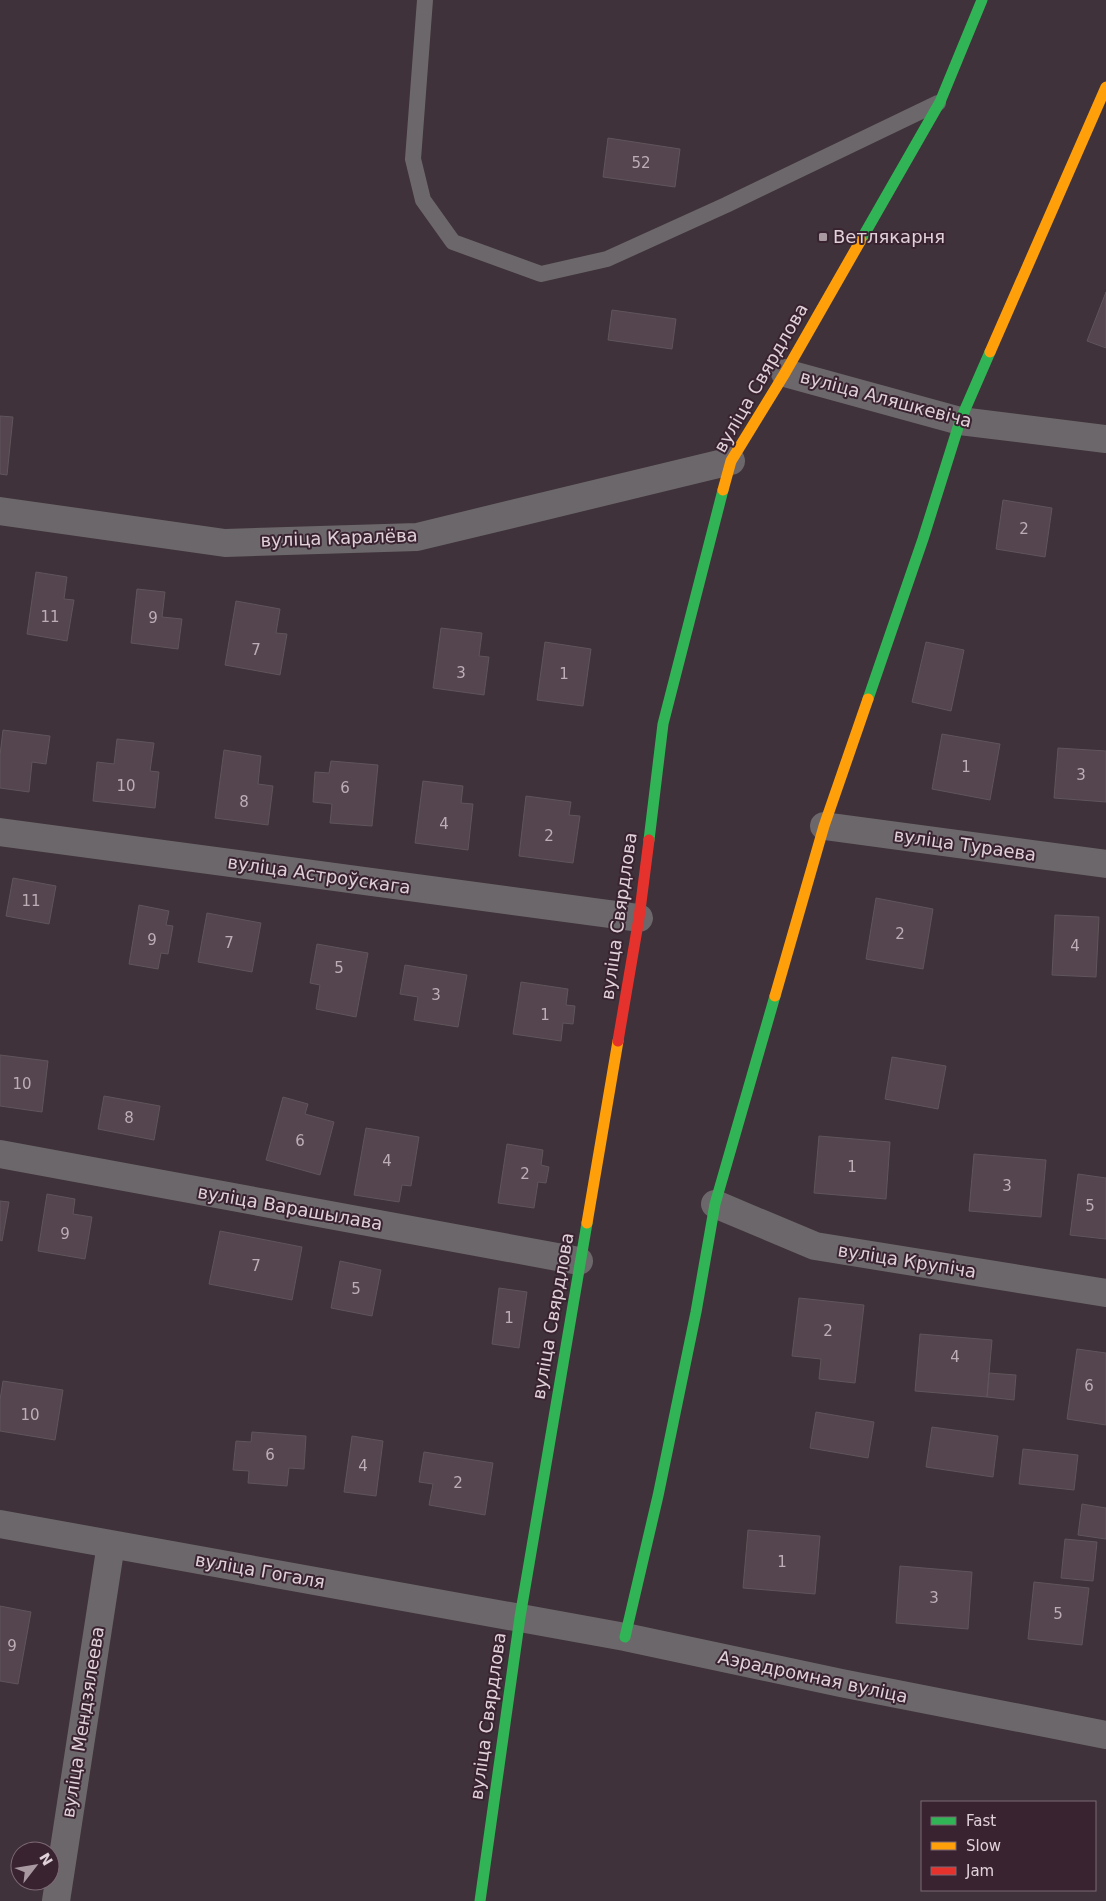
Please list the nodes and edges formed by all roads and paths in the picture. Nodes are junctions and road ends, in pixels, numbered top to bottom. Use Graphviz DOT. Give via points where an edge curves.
graph roads {
  1 [pos="425,0"];
  2 [pos="982,0"];
  3 [pos="1106,87"];
  4 [pos="940,102"];
  5 [pos="785,373"];
  6 [pos="960,421"];
  7 [pos="1106,439"];
  8 [pos="731,461"];
  9 [pos="0,512"];
  10 [pos="824,826"];
  11 [pos="0,832"];
  12 [pos="1106,864"];
  13 [pos="639,918"];
  14 [pos="0,1154"];
  15 [pos="715,1204"];
  16 [pos="579,1261"];
  17 [pos="1106,1293"];
  18 [pos="0,1524"];
  19 [pos="111,1544"];
  20 [pos="520,1618"];
  21 [pos="625,1638"];
  22 [pos="1106,1735"];
  23 [pos="56,1901"];
  24 [pos="480,1901"];
  1 -- 4 [label="lane" via="414,159 423,200 453,242 541,274 607,259"];
  2 -- 4 [label="street, вуліца Свярдлова"];
  3 -- 6 [label="street"];
  4 -- 5 [label="street, вуліца Свярдлова"];
  5 -- 6 [label="street, вуліца Аляшкевіча"];
  5 -- 8 [label="street, вуліца Свярдлова"];
  6 -- 7 [label="street, вуліца Аляшкевіча"];
  6 -- 10 [label="street"];
  8 -- 9 [label="street, вуліца Каралёва" via="418,537 226,543"];
  8 -- 13 [label="street, вуліца Свярдлова" via="663,724"];
  10 -- 12 [label="street, вуліца Тураева"];
  10 -- 15 [label="street"];
  11 -- 13 [label="street, вуліца Астроўскага"];
  13 -- 16 [label="street, вуліца Свярдлова"];
  14 -- 16 [label="street, вуліца Варашылава"];
  15 -- 17 [label="street, вуліца Крупіча" via="815,1246"];
  15 -- 21 [label="street" via="658,1496"];
  16 -- 20 [label="street, вуліца Свярдлова"];
  18 -- 19 [label="street, вуліца Гогаля"];
  19 -- 20 [label="street, вуліца Гогаля"];
  19 -- 23 [label="street, вуліца Мендзялеева"];
  20 -- 21 [label="street, Аэрадромная вуліца"];
  20 -- 24 [label="street, вуліца Свярдлова"];
  21 -- 22 [label="street, Аэрадромная вуліца"];
}
